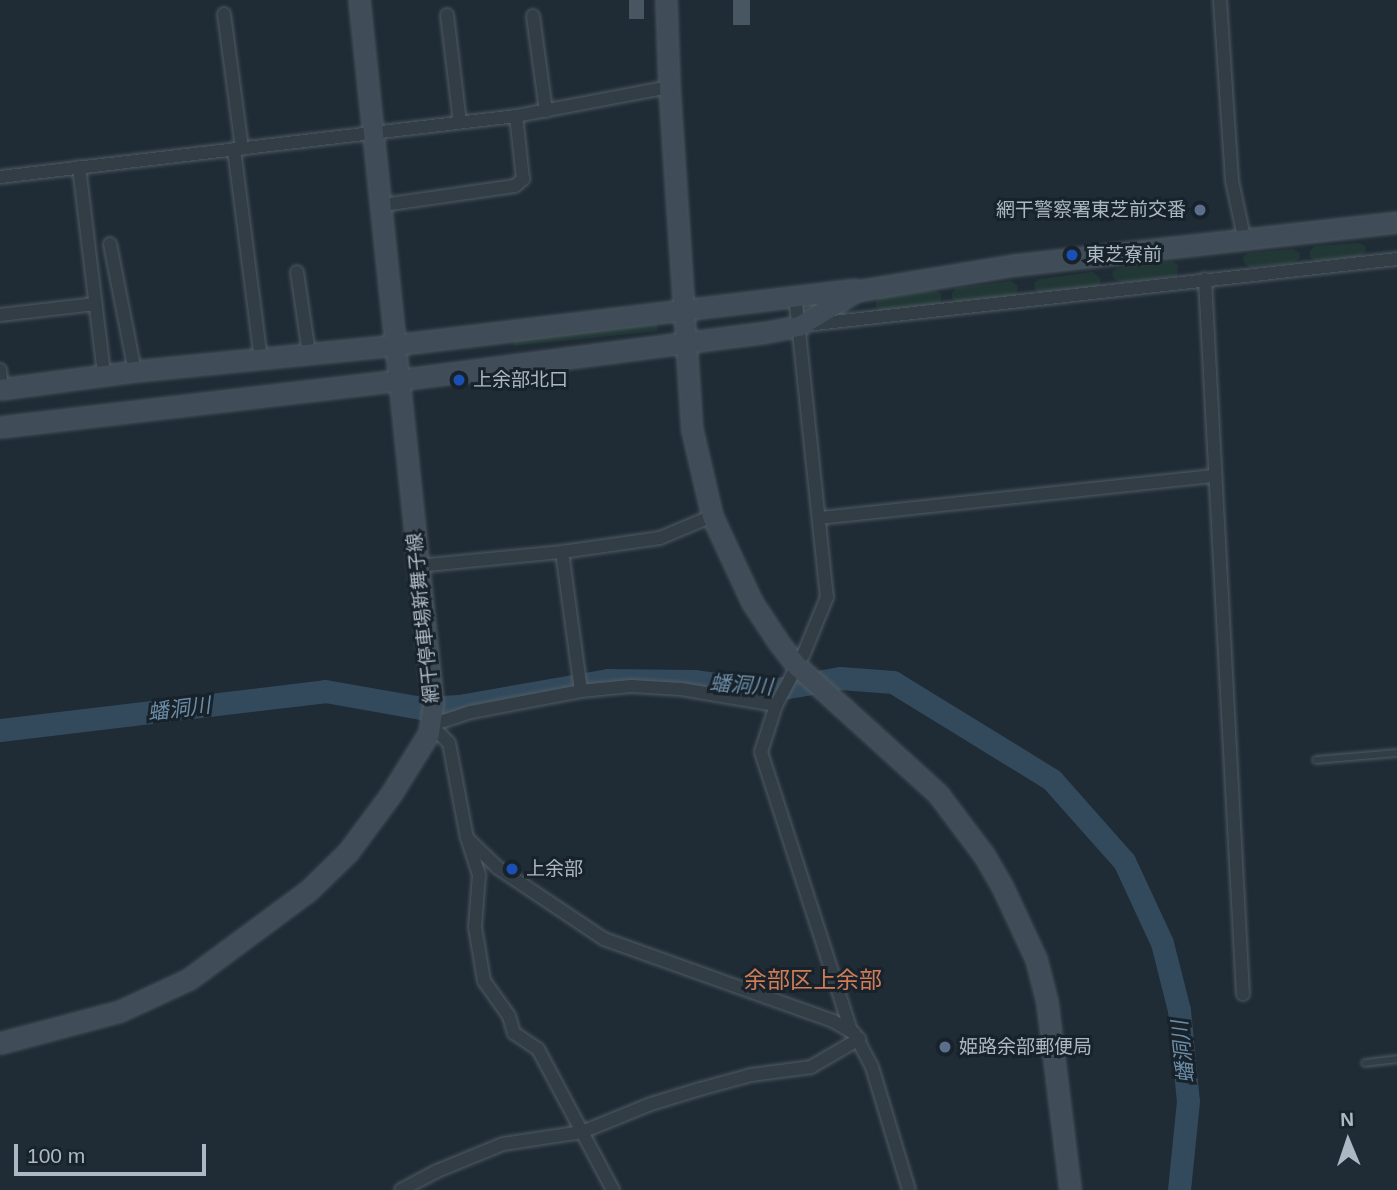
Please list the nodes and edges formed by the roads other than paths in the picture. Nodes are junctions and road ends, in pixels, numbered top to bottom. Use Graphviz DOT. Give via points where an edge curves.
graph roads {
  1 [pos="359,0"];
  2 [pos="666,0"];
  3 [pos="1220,0"];
  4 [pos="224,14"];
  5 [pos="447,15"];
  6 [pos="533,16"];
  7 [pos="669,87"];
  8 [pos="546,111"];
  9 [pos="516,116"];
  10 [pos="460,122"];
  11 [pos="374,132"];
  12 [pos="238,149"];
  13 [pos="79,167"];
  14 [pos="0,177"];
  15 [pos="383,205"];
  16 [pos="1397,222"];
  17 [pos="1244,237"];
  18 [pos="110,244"];
  19 [pos="1397,259"];
  20 [pos="297,272"];
  21 [pos="1205,279"];
  22 [pos="891,285"];
  23 [pos="794,294"];
  24 [pos="95,304"];
  25 [pos="682,310"];
  26 [pos="0,315"];
  27 [pos="799,326"];
  28 [pos="686,344"];
  29 [pos="394,345"];
  30 [pos="309,353"];
  31 [pos="261,359"];
  32 [pos="135,371"];
  33 [pos="104,374"];
  34 [pos="398,380"];
  35 [pos="1,383"];
  36 [pos="0,426"];
  37 [pos="1214,476"];
  38 [pos="712,516"];
  39 [pos="820,518"];
  40 [pos="562,552"];
  41 [pos="418,566"];
  42 [pos="801,659"];
  43 [pos="581,691"];
  44 [pos="776,705"];
  45 [pos="432,715"];
  46 [pos="1397,752"];
  47 [pos="1316,760"];
  48 [pos="467,838"];
  49 [pos="1243,994"];
  50 [pos="855,1035"];
  51 [pos="0,1043"];
  52 [pos="1397,1059"];
  53 [pos="1365,1063"];
  54 [pos="582,1132"];
  55 [pos="401,1190"];
  56 [pos="613,1190"];
  57 [pos="909,1190"];
  58 [pos="1070,1190"];
  1 -- 11 [label="street, 網干停車場新舞子線"];
  2 -- 7 [label="street"];
  3 -- 17 [label="street" via="1232,181"];
  4 -- 12 [label="street"];
  5 -- 10 [label="street"];
  6 -- 8 [label="street"];
  7 -- 8 [label="street"];
  7 -- 25 [label="street"];
  8 -- 9 [label="street"];
  9 -- 10 [label="street"];
  9 -- 15 [label="street" via="523,179 515,186"];
  10 -- 11 [label="street"];
  11 -- 12 [label="street"];
  11 -- 15 [label="street, 網干停車場新舞子線"];
  12 -- 13 [label="street"];
  12 -- 31 [label="street"];
  13 -- 14 [label="street"];
  13 -- 24 [label="street"];
  15 -- 29 [label="street, 網干停車場新舞子線"];
  16 -- 17 [label="street"];
  17 -- 22 [label="street"];
  18 -- 32 [label="street"];
  19 -- 21 [label="street"];
  20 -- 30 [label="street"];
  21 -- 27 [label="street"];
  21 -- 37 [label="street"];
  22 -- 23 [label="street"];
  22 -- 27 [label="street" via="856,291"];
  23 -- 25 [label="street"];
  23 -- 27 [label="street"];
  24 -- 26 [label="street"];
  24 -- 33 [label="street"];
  25 -- 28 [label="street"];
  25 -- 29 [label="street"];
  27 -- 28 [label="street"];
  27 -- 39 [label="street"];
  28 -- 34 [label="street"];
  28 -- 38 [label="street" via="692,430"];
  29 -- 30 [label="street"];
  29 -- 34 [label="street, 網干停車場新舞子線"];
  30 -- 31 [label="street"];
  31 -- 32 [label="street"];
  32 -- 33 [label="street"];
  33 -- 35 [label="street"];
  34 -- 36 [label="street"];
  34 -- 41 [label="street, 網干停車場新舞子線"];
  37 -- 39 [label="street"];
  37 -- 49 [label="street"];
  38 -- 40 [label="street" via="660,538"];
  38 -- 42 [label="street" via="752,603"];
  39 -- 42 [label="street" via="827,597"];
  40 -- 41 [label="street"];
  40 -- 43 [label="street"];
  41 -- 45 [label="street, 網干停車場新舞子線"];
  42 -- 44 [label="street"];
  42 -- 58 [label="street" via="937,794 1002,886 1035,959 1047,1002"];
  43 -- 44 [label="street" via="631,686 681,689"];
  43 -- 45 [label="street"];
  44 -- 50 [label="street" via="761,752"];
  45 -- 48 [label="street" via="451,749"];
  45 -- 51 [label="street, 網干停車場新舞子線" via="419,752 391,794 348,852 308,891 189,979 120,1011"];
  46 -- 47 [label="lane"];
  48 -- 50 [label="street" via="498,869 604,939 833,1021"];
  48 -- 54 [label="street" via="479,875 475,927 484,981 509,1016 514,1033 538,1049"];
  50 -- 54 [label="street" via="811,1067 751,1075 700,1089"];
  50 -- 57 [label="street" via="872,1067"];
  52 -- 53 [label="lane"];
  54 -- 55 [label="street" via="503,1144"];
  54 -- 56 [label="street"];
}
